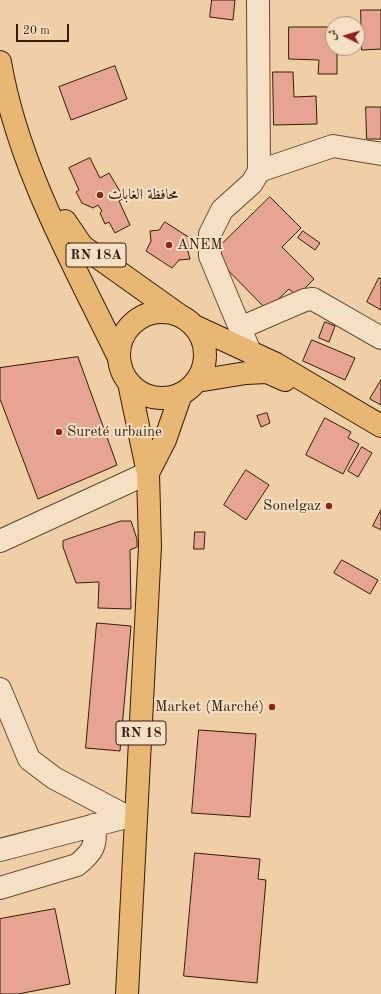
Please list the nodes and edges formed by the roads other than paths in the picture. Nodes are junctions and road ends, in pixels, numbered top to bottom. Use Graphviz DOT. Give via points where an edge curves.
graph roads {
  1 [pos="258,0"];
  2 [pos="0,62"];
  3 [pos="381,154"];
  4 [pos="259,171"];
  5 [pos="32,172"];
  6 [pos="188,321"];
  7 [pos="240,328"];
  8 [pos="381,338"];
  9 [pos="250,352"];
  10 [pos="119,358"];
  11 [pos="129,383"];
  12 [pos="189,388"];
  13 [pos="354,411"];
  14 [pos="381,426"];
  15 [pos="148,473"];
  16 [pos="0,541"];
  17 [pos="0,689"];
  18 [pos="131,815"];
  19 [pos="94,825"];
  20 [pos="0,850"];
  21 [pos="0,888"];
  22 [pos="127,994"];
  1 -- 4 [label="street"];
  2 -- 5 [label="main road"];
  3 -- 4 [label="street" via="333,146"];
  4 -- 7 [label="street" via="252,183 222,210 210,234 210,256"];
  5 -- 6 [label="main road, RN 18A" via="82,246"];
  5 -- 10 [label="main road"];
  6 -- 9 [label="main road, RN 18A"];
  6 -- 10 [label="main road" via="169,312 156,312 144,316 133,323 125,333 120,345"];
  6 -- 12 [label="main road" via="202,339 205,353 203,368"];
  7 -- 8 [label="street" via="305,300 313,299"];
  7 -- 9 [label="street"];
  9 -- 13 [label="main road, RN 18A" via="276,364"];
  10 -- 11 [label="main road" via="122,371"];
  11 -- 12 [label="main road" via="153,398 167,398"];
  11 -- 15 [label="main road, RN 18"];
  12 -- 13 [label="main road" via="246,373 266,372"];
  12 -- 15 [label="main road, RN 18"];
  13 -- 14 [label="main road, RN 18A"];
  15 -- 16 [label="street"];
  15 -- 18 [label="main road, RN 18" via="150,546"];
  17 -- 18 [label="street" via="30,759 54,778"];
  18 -- 19 [label="street"];
  18 -- 22 [label="main road, RN 18"];
  19 -- 20 [label="street"];
  19 -- 21 [label="street" via="96,840 86,857 77,865"];
}
